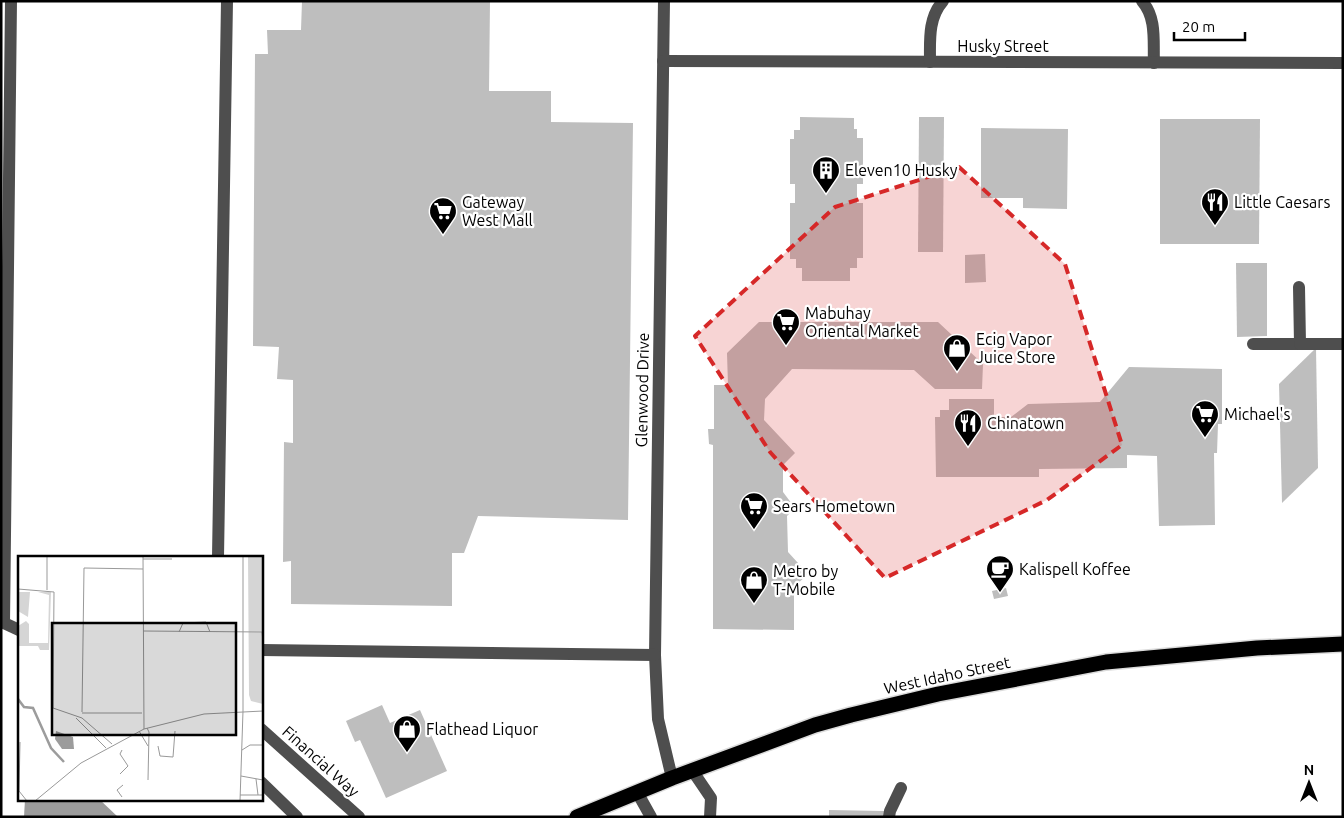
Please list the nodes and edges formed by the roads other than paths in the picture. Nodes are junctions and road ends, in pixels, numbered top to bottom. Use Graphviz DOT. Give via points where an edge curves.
graph roads {
  1 [pos="12,1"];
  2 [pos="227,1"];
  3 [pos="664,1"];
  4 [pos="943,1"];
  5 [pos="1142,1"];
  6 [pos="663,61"];
  7 [pos="930,62"];
  8 [pos="1154,63"];
  9 [pos="1343,63"];
  10 [pos="1299,287"];
  11 [pos="1253,344"];
  12 [pos="1300,344"];
  13 [pos="1343,344"];
  14 [pos="218,556"];
  15 [pos="18,630"];
  16 [pos="1343,644"];
  17 [pos="262,650"];
  18 [pos="655,655"];
  19 [pos="262,730"];
  20 [pos="692,770"];
  21 [pos="672,778"];
  22 [pos="262,783"];
  23 [pos="901,788"];
  24 [pos="637,792"];
  25 [pos="297,817"];
  26 [pos="359,817"];
  27 [pos="577,817"];
  28 [pos="651,817"];
  29 [pos="710,817"];
  30 [pos="890,817"];
  1 -- 15 [label="street" via="4,623"];
  2 -- 14 [label="street"];
  3 -- 6 [label="street, Glenwood Drive"];
  4 -- 7 [label="street" via="932,20"];
  5 -- 8 [label="street" via="1153,18"];
  6 -- 7 [label="street, Husky Street"];
  6 -- 18 [label="street, Glenwood Drive"];
  7 -- 8 [label="street, Husky Street"];
  8 -- 9 [label="street, Husky Street"];
  10 -- 12 [label="street"];
  11 -- 12 [label="street"];
  12 -- 13 [label="street"];
  16 -- 20 [label="highway, West Idaho Street" via="1106,662 1036,674 851,715"];
  17 -- 18 [label="street"];
  18 -- 21 [label="street, Glenwood Drive" via="658,719"];
  19 -- 26 [label="street, Financial Way"];
  20 -- 21 [label="highway, West Idaho Street"];
  20 -- 29 [label="street" via="711,798"];
  21 -- 24 [label="highway, West Idaho Street"];
  22 -- 25 [label="street"];
  23 -- 30 [label="street"];
  24 -- 27 [label="highway, West Idaho Street"];
  24 -- 28 [label="street"];
}
